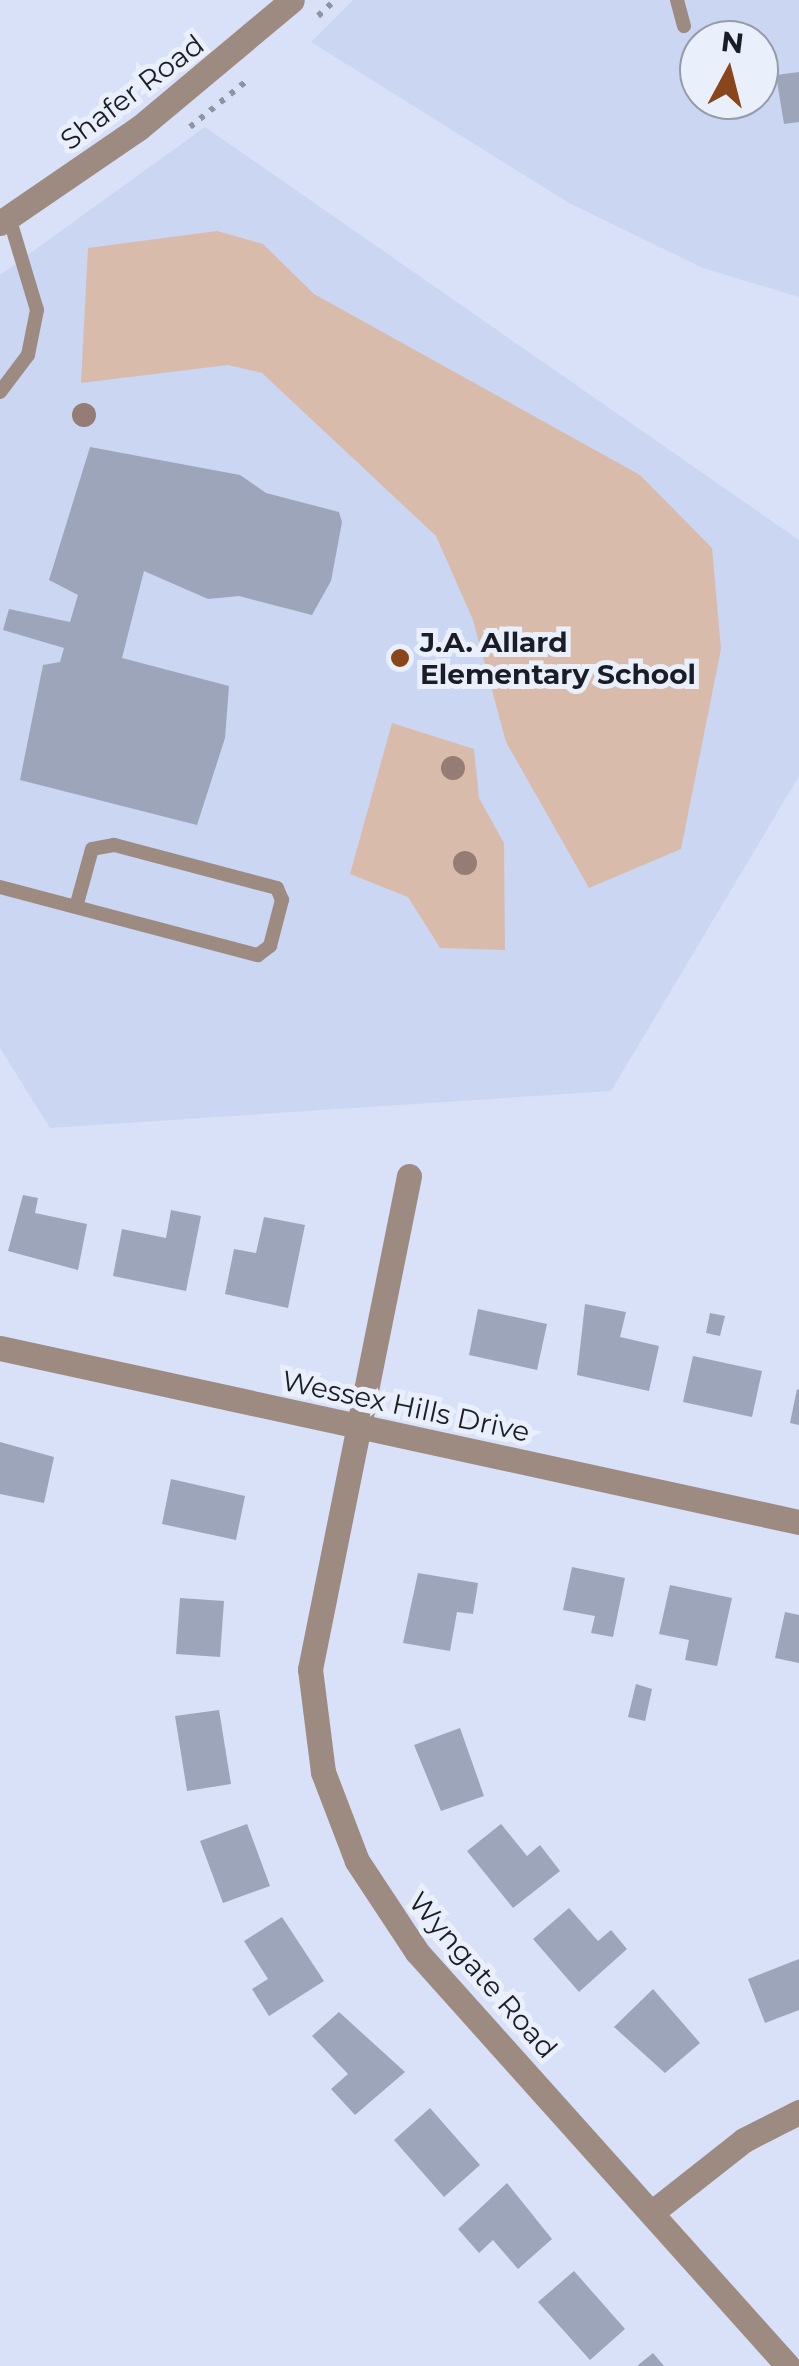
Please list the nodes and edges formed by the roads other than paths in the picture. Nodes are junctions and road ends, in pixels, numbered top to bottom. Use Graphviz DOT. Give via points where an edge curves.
graph roads {
  1 [pos="292,0"];
  2 [pos="5,220"];
  3 [pos="0,392"];
  4 [pos="0,887"];
  5 [pos="76,907"];
  6 [pos="410,1176"];
  7 [pos="0,1348"];
  8 [pos="358,1427"];
  9 [pos="799,1522"];
  10 [pos="799,2112"];
  11 [pos="654,2210"];
  12 [pos="788,2366"];
  1 -- 2 [label="street, Shafer Road" via="183,94"];
  2 -- 3 [label="lane" via="37,310 28,355"];
  4 -- 5 [label="lane"];
  5 -- 5 [label="lane" via="258,955 270,946 282,900 277,888 114,845 92,849"];
  6 -- 8 [label="street, Wyngate Road"];
  7 -- 8 [label="street, Wessex Hills Drive"];
  8 -- 9 [label="street, Wessex Hills Drive"];
  8 -- 11 [label="street, Wyngate Road" via="310,1669 323,1772 350,1843 416,1952"];
  10 -- 11 [label="street" via="744,2140"];
  11 -- 12 [label="street, Wyngate Road"];
}
